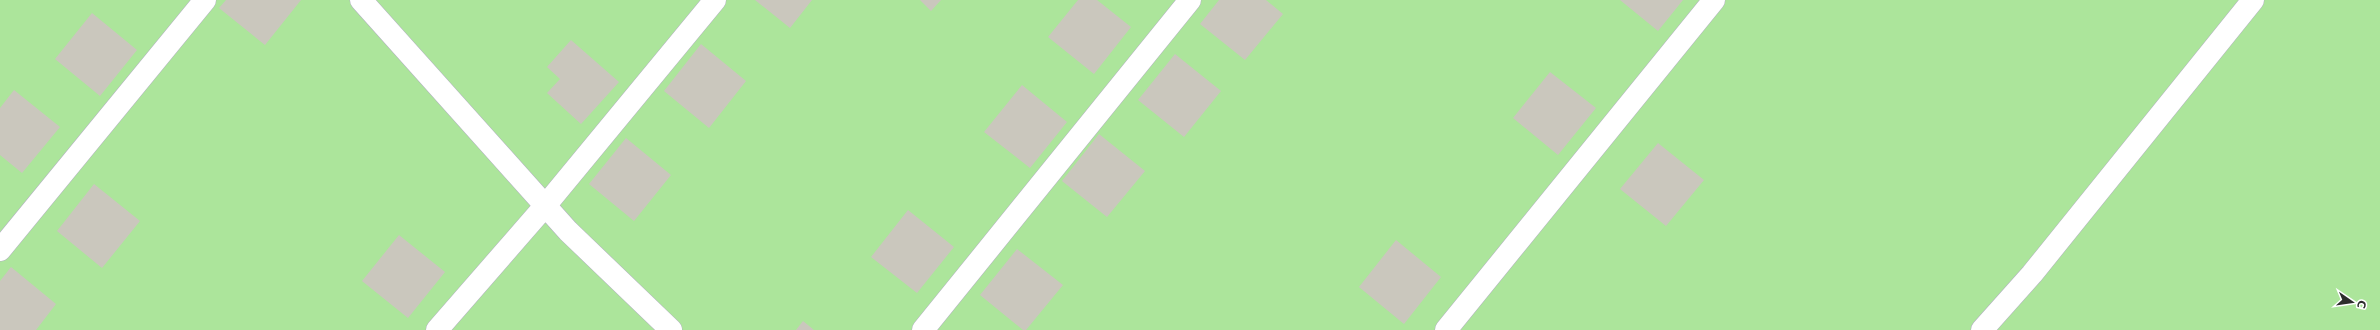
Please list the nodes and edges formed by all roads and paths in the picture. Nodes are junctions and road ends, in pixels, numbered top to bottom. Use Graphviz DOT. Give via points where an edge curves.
graph roads {
  1 [pos="206,0"];
  2 [pos="361,0"];
  3 [pos="715,0"];
  4 [pos="1190,0"];
  5 [pos="1714,0"];
  6 [pos="2253,0"];
  7 [pos="546,206"];
  8 [pos="0,250"];
  9 [pos="437,330"];
  10 [pos="671,330"];
  11 [pos="923,330"];
  12 [pos="1446,330"];
  13 [pos="1982,330"];
  1 -- 8 [label="street"];
  2 -- 7 [label="street"];
  3 -- 7 [label="street"];
  4 -- 11 [label="street"];
  5 -- 12 [label="street"];
  6 -- 13 [label="street" via="2032,274"];
  7 -- 9 [label="street"];
  7 -- 10 [label="street" via="568,231"];
}
